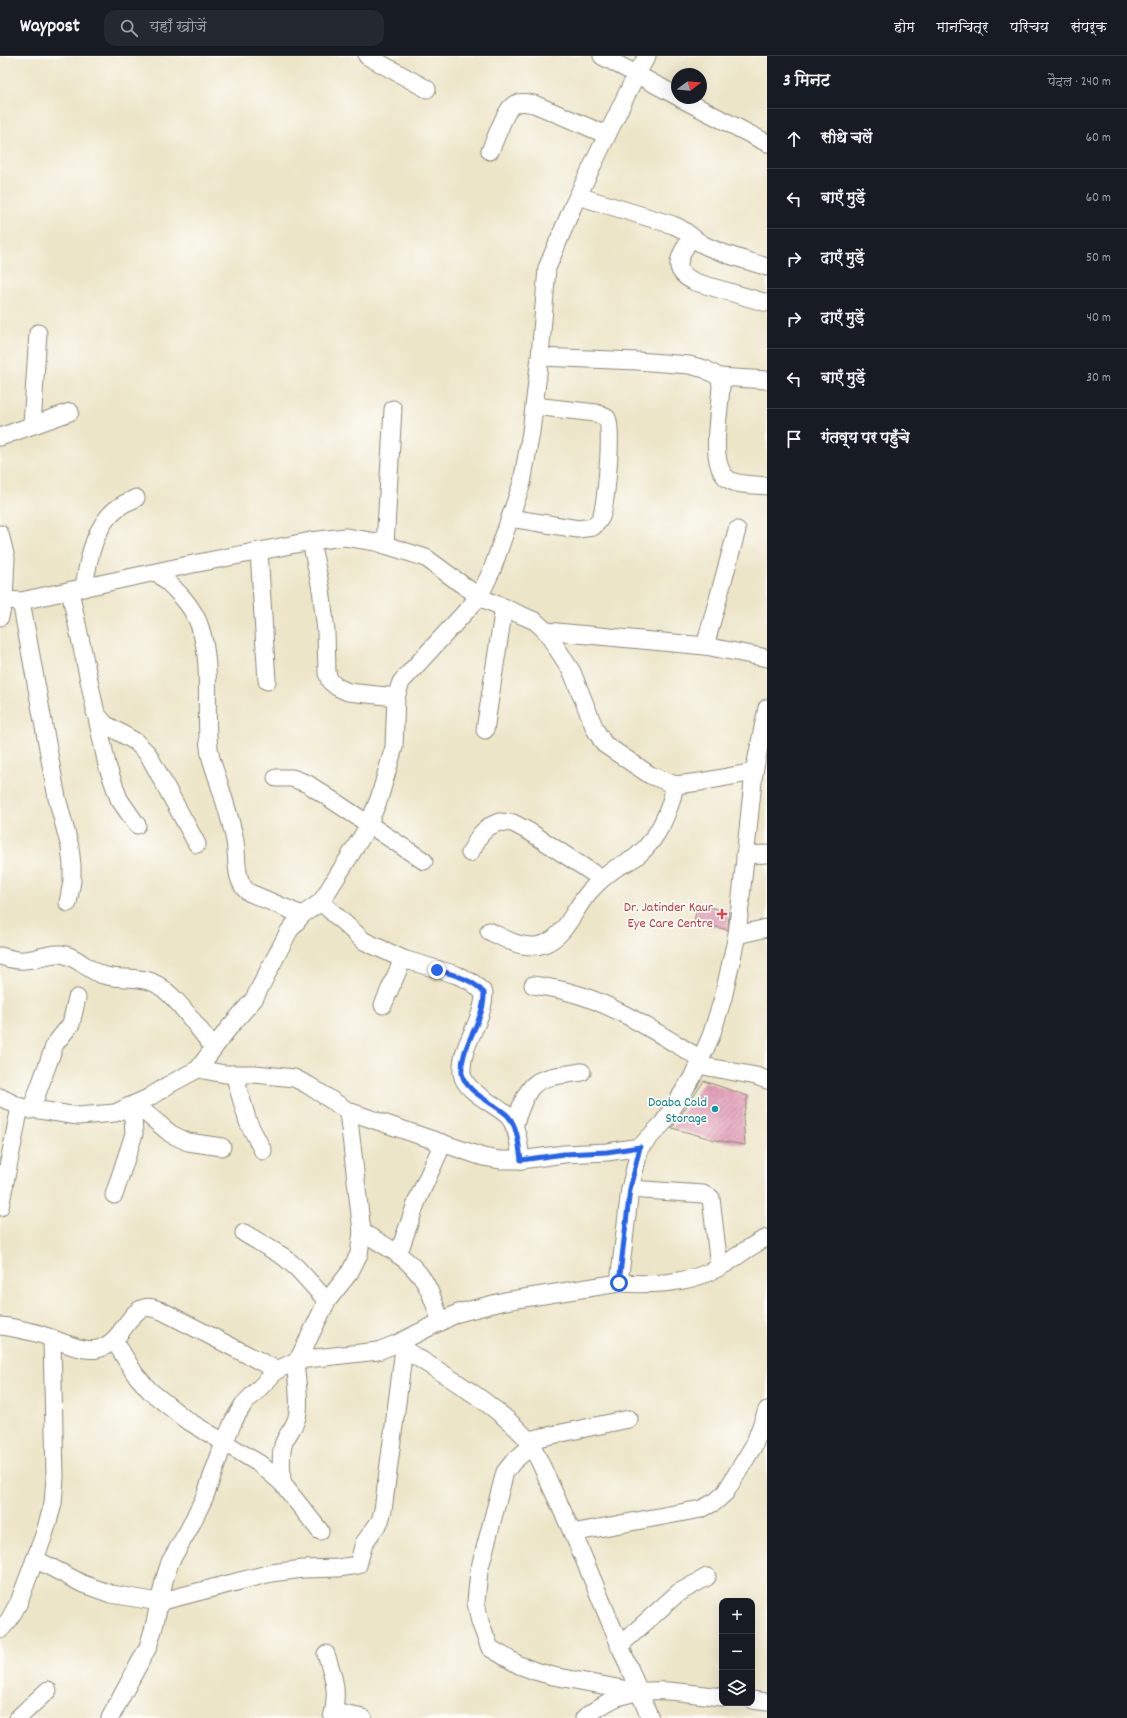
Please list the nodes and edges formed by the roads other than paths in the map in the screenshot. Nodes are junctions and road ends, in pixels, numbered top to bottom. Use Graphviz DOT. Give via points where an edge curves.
graph roads {
  1 [pos="368,56"];
  2 [pos="602,56"];
  3 [pos="647,56"];
  4 [pos="636,75"];
  5 [pos="427,89"];
  6 [pos="671,93"];
  7 [pos="692,104"];
  8 [pos="607,135"];
  9 [pos="767,143"];
  10 [pos="490,151"];
  11 [pos="578,196"];
  12 [pos="691,236"];
  13 [pos="767,267"];
  14 [pos="767,303"];
  15 [pos="38,333"];
  16 [pos="540,357"];
  17 [pos="719,377"];
  18 [pos="767,380"];
  19 [pos="534,406"];
  20 [pos="393,409"];
  21 [pos="70,412"];
  22 [pos="32,425"];
  23 [pos="0,437"];
  24 [pos="767,486"];
  25 [pos="136,498"];
  26 [pos="510,518"];
  27 [pos="737,530"];
  28 [pos="0,534"];
  29 [pos="311,541"];
  30 [pos="385,545"];
  31 [pos="260,551"];
  32 [pos="158,573"];
  33 [pos="77,589"];
  34 [pos="479,597"];
  35 [pos="4,600"];
  36 [pos="21,602"];
  37 [pos="504,607"];
  38 [pos="0,617"];
  39 [pos="546,631"];
  40 [pos="705,646"];
  41 [pos="767,658"];
  42 [pos="267,680"];
  43 [pos="396,697"];
  44 [pos="767,708"];
  45 [pos="95,712"];
  46 [pos="485,730"];
  47 [pos="754,772"];
  48 [pos="276,778"];
  49 [pos="675,785"];
  50 [pos="137,824"];
  51 [pos="369,824"];
  52 [pos="197,844"];
  53 [pos="470,853"];
  54 [pos="767,854"];
  55 [pos="745,855"];
  56 [pos="424,861"];
  57 [pos="602,879"];
  58 [pos="321,902"];
  59 [pos="68,903"];
  60 [pos="302,915"];
  61 [pos="767,928"];
  62 [pos="489,931"];
  63 [pos="737,935"];
  64 [pos="0,956"];
  65 [pos="404,959"];
  66 [pos="533,985"];
  67 [pos="77,998"];
  68 [pos="383,1005"];
  69 [pos="214,1048"];
  70 [pos="699,1062"];
  71 [pos="198,1069"];
  72 [pos="582,1072"];
  73 [pos="234,1074"];
  74 [pos="767,1080"];
  75 [pos="0,1097"];
  76 [pos="131,1105"];
  77 [pos="25,1109"];
  78 [pos="348,1111"];
  79 [pos="514,1126"];
  80 [pos="443,1143"];
  81 [pos="222,1147"];
  82 [pos="640,1147"];
  83 [pos="263,1151"];
  84 [pos="521,1160"];
  85 [pos="630,1189"];
  86 [pos="114,1195"];
  87 [pos="0,1206"];
  88 [pos="362,1232"];
  89 [pos="244,1233"];
  90 [pos="767,1238"];
  91 [pos="398,1255"];
  92 [pos="720,1267"];
  93 [pos="619,1283"];
  94 [pos="327,1301"];
  95 [pos="441,1322"];
  96 [pos="0,1326"];
  97 [pos="52,1338"];
  98 [pos="114,1340"];
  99 [pos="400,1347"];
  100 [pos="297,1360"];
  101 [pos="277,1370"];
  102 [pos="767,1410"];
  103 [pos="629,1419"];
  104 [pos="224,1443"];
  105 [pos="530,1443"];
  106 [pos="282,1483"];
  107 [pos="320,1531"];
  108 [pos="572,1533"];
  109 [pos="35,1559"];
  110 [pos="707,1577"];
  111 [pos="159,1602"];
  112 [pos="0,1630"];
  113 [pos="619,1646"];
  114 [pos="326,1654"];
  115 [pos="48,1690"];
  116 [pos="639,1692"];
  117 [pos="719,1697"];
  118 [pos="755,1700"];
  119 [pos="767,1702"];
  120 [pos="333,1715"];
  121 [pos="18,1718"];
  122 [pos="110,1718"];
  123 [pos="363,1718"];
  124 [pos="584,1718"];
  125 [pos="650,1718"];
  1 -- 5 [label="street"];
  2 -- 4 [label="street"];
  3 -- 4 [label="street"];
  4 -- 6 [label="street"];
  4 -- 8 [label="street"];
  7 -- 9 [label="street"];
  8 -- 10 [label="street" via="534,104 523,102 514,104 508,110"];
  8 -- 11 [label="street"];
  11 -- 12 [label="street" via="667,222 684,229"];
  11 -- 16 [label="street" via="547,268"];
  12 -- 13 [label="street" via="717,251"];
  12 -- 14 [label="street" via="678,264 684,277"];
  15 -- 22 [label="street"];
  16 -- 17 [label="street" via="689,366 705,369"];
  16 -- 19 [label="street"];
  17 -- 18 [label="street"];
  17 -- 24 [label="street" via="721,393 716,448 718,465 728,480"];
  19 -- 26 [label="street" via="522,483"];
  19 -- 26 [label="street" via="596,413 607,418 610,430 608,466 601,517 593,527 578,529"];
  20 -- 30 [label="street"];
  21 -- 22 [label="street"];
  22 -- 23 [label="street"];
  25 -- 33 [label="street" via="110,514"];
  26 -- 34 [label="street" via="492,570"];
  27 -- 40 [label="street"];
  28 -- 35 [label="street" via="6,558"];
  29 -- 30 [label="street" via="345,537"];
  29 -- 31 [label="street"];
  29 -- 43 [label="street" via="321,588 327,673 330,681 348,692"];
  30 -- 34 [label="street" via="426,558"];
  31 -- 32 [label="street"];
  31 -- 42 [label="street"];
  32 -- 33 [label="street"];
  32 -- 60 [label="street" via="177,590 192,610 200,627 205,650 209,749 231,822 236,845 238,878 248,892"];
  33 -- 36 [label="street"];
  33 -- 45 [label="street"];
  34 -- 37 [label="street"];
  34 -- 43 [label="street" via="401,682"];
  35 -- 36 [label="street"];
  35 -- 38 [label="street"];
  36 -- 59 [label="street" via="57,798 70,847 72,881"];
  37 -- 39 [label="street" via="535,621"];
  37 -- 46 [label="street"];
  39 -- 40 [label="street"];
  39 -- 49 [label="street" via="572,672 595,729 604,744 650,776"];
  40 -- 41 [label="street"];
  43 -- 51 [label="street" via="394,746"];
  44 -- 47 [label="street"];
  45 -- 50 [label="street" via="113,786"];
  45 -- 52 [label="street" via="105,724 136,742 148,754"];
  47 -- 49 [label="street"];
  47 -- 55 [label="street"];
  48 -- 51 [label="street" via="292,778 308,784"];
  49 -- 57 [label="street" via="672,803 650,842 637,856"];
  51 -- 56 [label="street"];
  51 -- 58 [label="street"];
  53 -- 57 [label="street" via="480,835 488,827 499,822 513,823"];
  54 -- 55 [label="street"];
  55 -- 63 [label="street"];
  57 -- 62 [label="street" via="588,893 559,934 542,944 520,945"];
  58 -- 60 [label="street"];
  58 -- 65 [label="street" via="364,941"];
  60 -- 69 [label="street" via="289,932 254,999"];
  61 -- 63 [label="street"];
  63 -- 70 [label="street" via="723,998 711,1036"];
  64 -- 69 [label="street" via="11,960 24,960 62,954 102,975 151,982 172,996"];
  65 -- 68 [label="street"];
  65 -- 79 [label="street" via="457,975 473,983 484,993 482,1013 464,1052 462,1075 473,1090 508,1116"];
  66 -- 70 [label="street" via="570,992 596,1001 644,1025"];
  67 -- 77 [label="street" via="71,1024 55,1044"];
  69 -- 71 [label="street"];
  70 -- 74 [label="street"];
  70 -- 82 [label="street" via="692,1078 663,1122"];
  71 -- 73 [label="street"];
  71 -- 76 [label="street"];
  72 -- 79 [label="street" via="537,1081 524,1098"];
  73 -- 78 [label="street" via="294,1078"];
  73 -- 83 [label="street" via="248,1122"];
  75 -- 77 [label="street"];
  76 -- 77 [label="street" via="115,1113 78,1116"];
  76 -- 81 [label="street" via="182,1140"];
  76 -- 86 [label="street" via="134,1134"];
  77 -- 87 [label="street"];
  78 -- 80 [label="street"];
  78 -- 88 [label="street"];
  79 -- 84 [label="street"];
  80 -- 84 [label="street" via="483,1157"];
  80 -- 91 [label="street" via="417,1201"];
  82 -- 84 [label="street"];
  82 -- 85 [label="street"];
  85 -- 92 [label="street" via="703,1194 711,1198"];
  85 -- 93 [label="street"];
  88 -- 91 [label="street"];
  88 -- 94 [label="street" via="359,1254 350,1272"];
  89 -- 94 [label="street" via="284,1257"];
  90 -- 92 [label="street"];
  91 -- 95 [label="street" via="420,1274"];
  92 -- 93 [label="street" via="691,1279 648,1285"];
  93 -- 95 [label="street" via="505,1301 458,1313"];
  94 -- 100 [label="street"];
  95 -- 99 [label="street"];
  96 -- 97 [label="street"];
  97 -- 98 [label="street" via="96,1350"];
  97 -- 109 [label="street" via="55,1477 53,1504"];
  98 -- 101 [label="street" via="139,1310 145,1307 153,1308"];
  98 -- 104 [label="street" via="135,1374 150,1391 185,1419"];
  99 -- 100 [label="street"];
  99 -- 105 [label="street" via="476,1396 522,1432"];
  99 -- 111 [label="street" via="383,1510 380,1521 364,1543 358,1565 271,1573"];
  100 -- 101 [label="street"];
  100 -- 106 [label="street" via="297,1417 282,1450"];
  101 -- 104 [label="street" via="243,1405"];
  102 -- 108 [label="street" via="754,1445 725,1493 715,1502 701,1509"];
  103 -- 105 [label="street"];
  104 -- 106 [label="street" via="260,1464"];
  104 -- 111 [label="street" via="205,1496 170,1562"];
  105 -- 108 [label="street"];
  105 -- 116 [label="street" via="505,1472 479,1571 476,1602 485,1638 490,1648 535,1671"];
  106 -- 107 [label="street"];
  108 -- 113 [label="street"];
  109 -- 111 [label="street" via="83,1584 111,1594"];
  109 -- 112 [label="street" via="19,1602"];
  110 -- 113 [label="street" via="678,1593"];
  111 -- 122 [label="street" via="148,1647"];
  113 -- 116 [label="street"];
  114 -- 120 [label="street" via="336,1688"];
  115 -- 121 [label="street"];
  116 -- 117 [label="street" via="662,1691"];
  116 -- 124 [label="street" via="621,1696"];
  116 -- 125 [label="street"];
  118 -- 119 [label="street"];
  120 -- 123 [label="street"];
}
